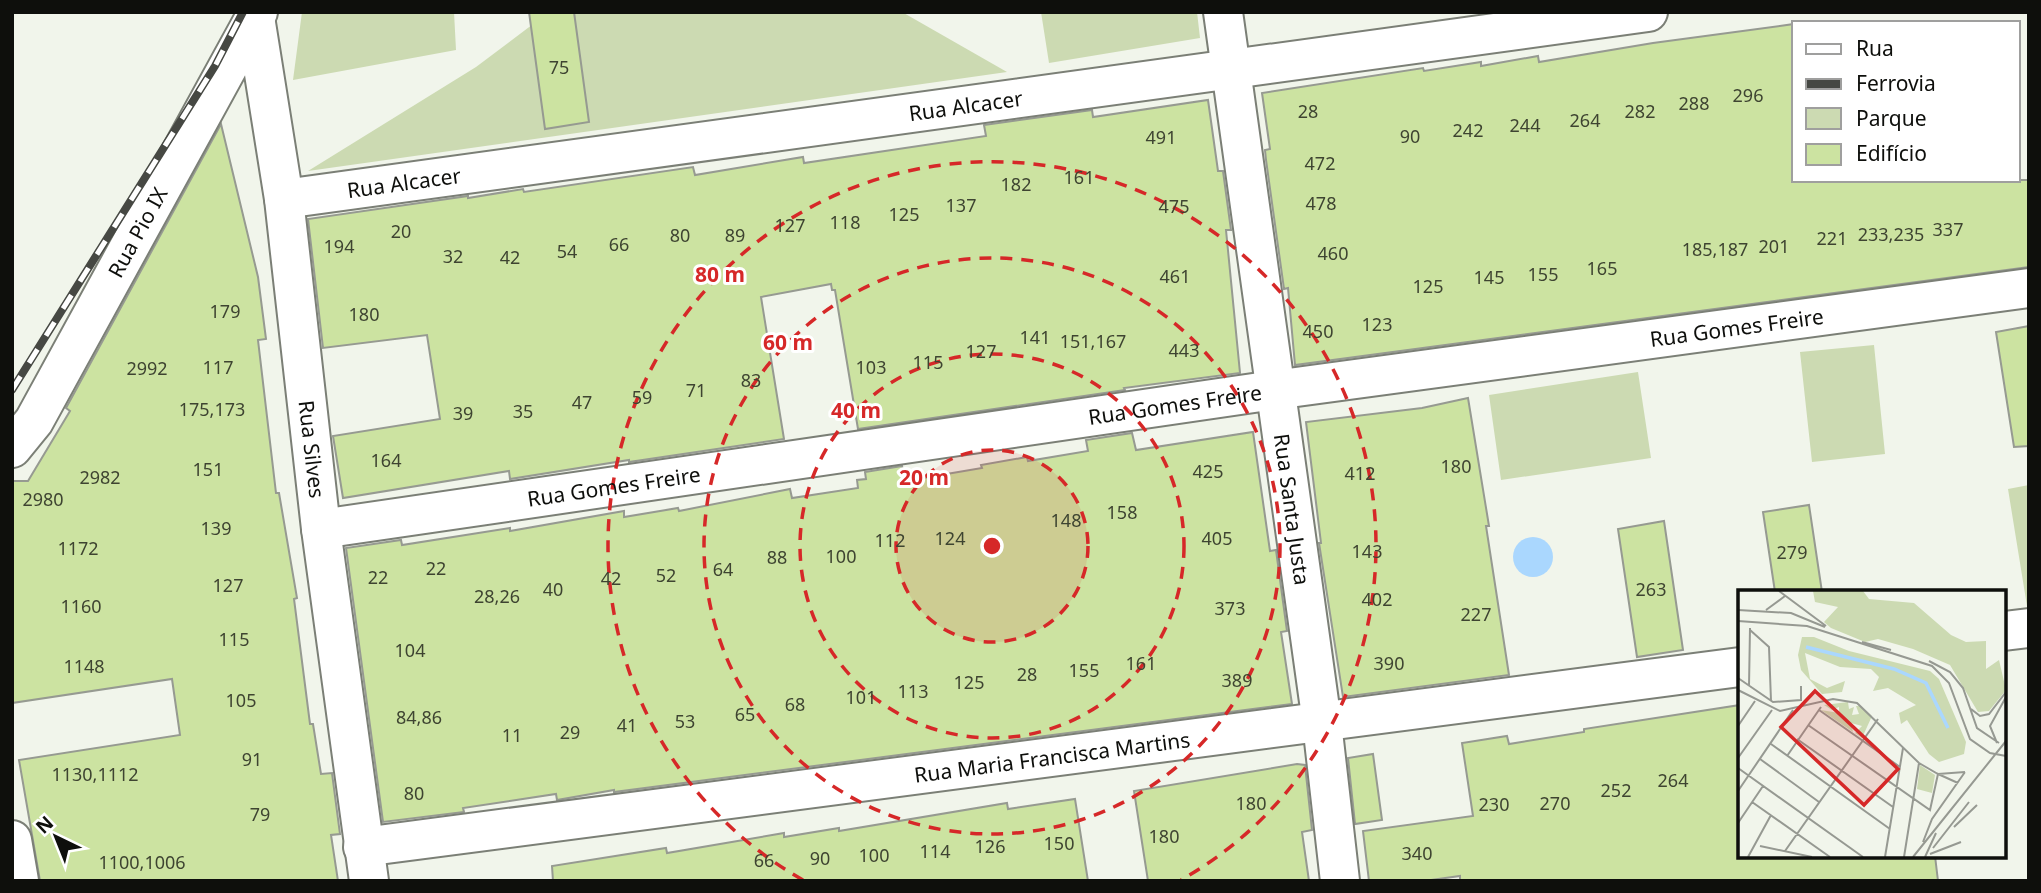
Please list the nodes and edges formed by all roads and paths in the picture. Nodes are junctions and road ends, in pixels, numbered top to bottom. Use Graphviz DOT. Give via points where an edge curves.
graph roads {
  1 [pos="1223,12"];
  2 [pos="1648,12"];
  3 [pos="257,15"];
  4 [pos="1231,71"];
  5 [pos="284,200"];
  6 [pos="2029,288"];
  7 [pos="1274,390"];
  8 [pos="12,448"];
  9 [pos="321,529"];
  10 [pos="2029,628"];
  11 [pos="2006,631"];
  12 [pos="1738,667"];
  13 [pos="1322,723"];
  14 [pos="12,840"];
  15 [pos="366,864"];
  16 [pos="19,881"];
  17 [pos="1340,881"];
  1 -- 4 [label="street, Rua Santa Justa"];
  2 -- 4 [label="street, Rua Alcacer"];
  3 -- 5 [label="street, Rua Silves"];
  3 -- 8 [label="street, Rua Pio IX" via="34,421"];
  4 -- 5 [label="street, Rua Alcacer"];
  4 -- 7 [label="street, Rua Santa Justa"];
  5 -- 9 [label="street, Rua Silves"];
  6 -- 7 [label="street, Rua Gomes Freire"];
  7 -- 9 [label="street, Rua Gomes Freire"];
  7 -- 13 [label="street, Rua Santa Justa"];
  9 -- 15 [label="street, Rua Silves"];
  10 -- 11 [label="street"];
  12 -- 13 [label="street, Rua Maria Francisca Martins"];
  13 -- 15 [label="street, Rua Maria Francisca Martins"];
  13 -- 17 [label="street, Rua Santa Justa"];
  14 -- 16 [label="street"];
}
